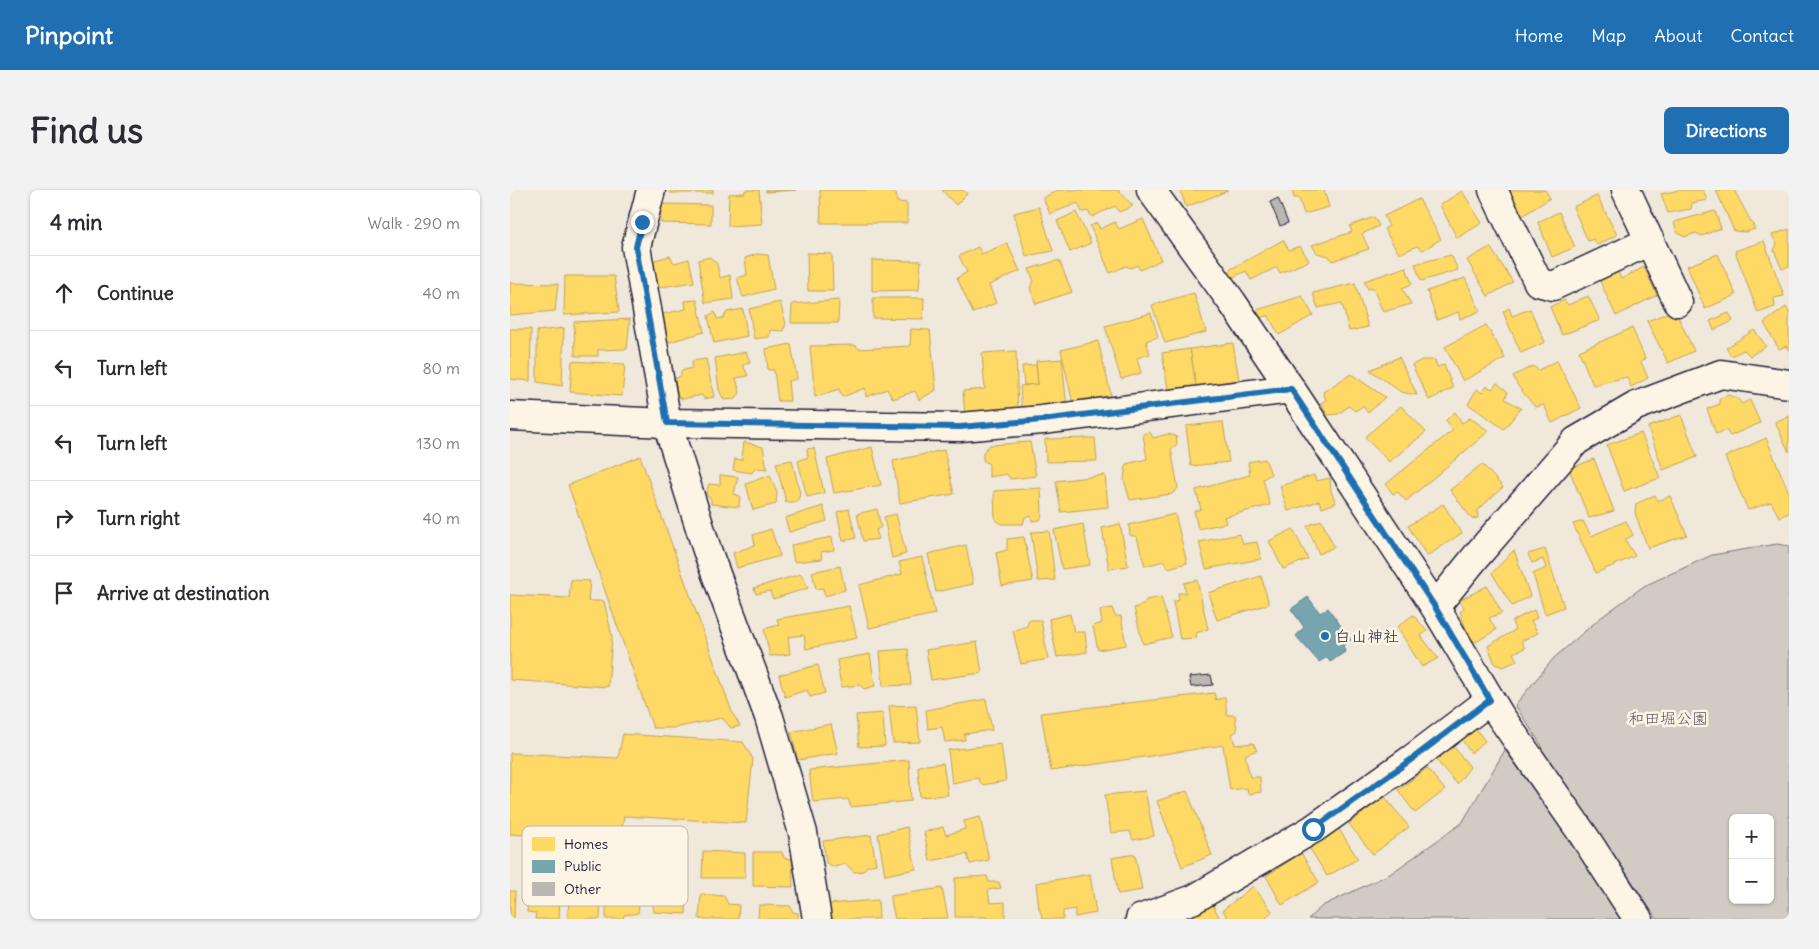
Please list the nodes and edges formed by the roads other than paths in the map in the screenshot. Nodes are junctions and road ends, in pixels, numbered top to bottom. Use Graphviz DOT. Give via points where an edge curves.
graph roads {
  1 [pos="651,190"];
  2 [pos="1151,190"];
  3 [pos="1493,190"];
  4 [pos="1626,190"];
  5 [pos="1650,241"];
  6 [pos="1678,302"];
  7 [pos="1789,384"];
  8 [pos="1291,389"];
  9 [pos="510,416"];
  10 [pos="667,423"];
  11 [pos="1435,607"];
  12 [pos="1490,700"];
  13 [pos="817,919"];
  14 [pos="1140,919"];
  15 [pos="1638,919"];
  1 -- 10 [label="street" via="636,247"];
  2 -- 8 [label="street"];
  3 -- 5 [label="street" via="1538,282 1553,286"];
  4 -- 5 [label="street"];
  5 -- 6 [label="street"];
  7 -- 11 [label="street" via="1721,374 1636,406 1576,440"];
  8 -- 10 [label="street" via="960,427"];
  8 -- 11 [label="street"];
  9 -- 10 [label="street"];
  10 -- 13 [label="street" via="707,550 769,717 803,833"];
  11 -- 12 [label="street"];
  12 -- 14 [label="street" via="1313,829 1194,899"];
  12 -- 15 [label="street"];
}
